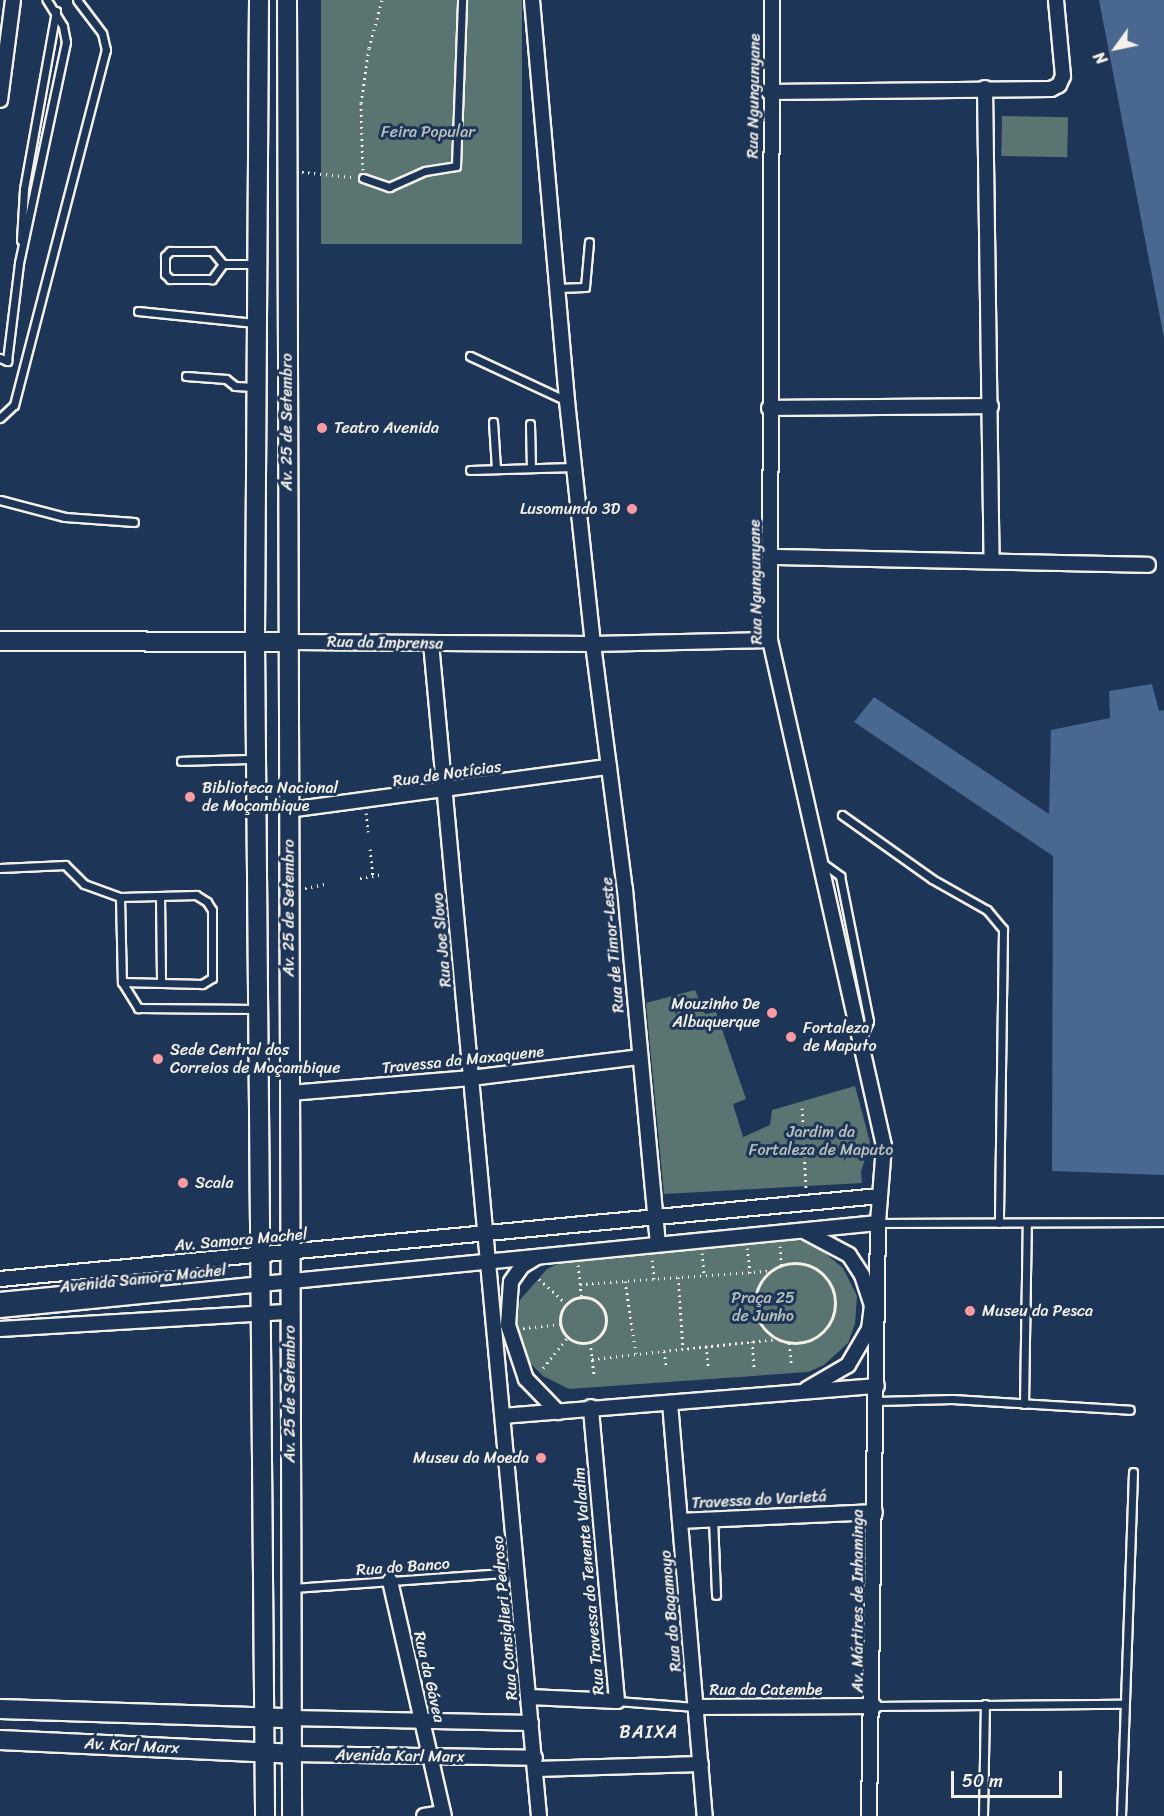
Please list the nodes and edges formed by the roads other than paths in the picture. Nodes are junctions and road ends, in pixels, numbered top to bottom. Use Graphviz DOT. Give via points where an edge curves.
graph roads {
  1 [pos="13,0"];
  2 [pos="47,0"];
  3 [pos="77,0"];
  4 [pos="259,0"];
  5 [pos="287,0"];
  6 [pos="462,0"];
  7 [pos="532,0"];
  8 [pos="772,0"];
  9 [pos="1056,0"];
  10 [pos="56,11"];
  11 [pos="985,88"];
  12 [pos="769,92"];
  13 [pos="0,100"];
  14 [pos="363,178"];
  15 [pos="589,242"];
  16 [pos="19,263"];
  17 [pos="223,264"];
  18 [pos="257,264"];
  19 [pos="558,288"];
  20 [pos="138,310"];
  21 [pos="257,323"];
  22 [pos="470,356"];
  23 [pos="0,358"];
  24 [pos="186,376"];
  25 [pos="257,387"];
  26 [pos="567,400"];
  27 [pos="991,406"];
  28 [pos="769,408"];
  29 [pos="0,418"];
  30 [pos="493,422"];
  31 [pos="530,424"];
  32 [pos="574,467"];
  33 [pos="531,468"];
  34 [pos="470,470"];
  35 [pos="496,470"];
  36 [pos="0,500"];
  37 [pos="134,522"];
  38 [pos="772,556"];
  39 [pos="992,560"];
  40 [pos="1148,565"];
  41 [pos="770,640"];
  42 [pos="0,641"];
  43 [pos="255,641"];
  44 [pos="289,642"];
  45 [pos="431,643"];
  46 [pos="593,644"];
  47 [pos="256,759"];
  48 [pos="181,761"];
  49 [pos="609,767"];
  50 [pos="445,791"];
  51 [pos="289,810"];
  52 [pos="842,816"];
  53 [pos="0,868"];
  54 [pos="160,896"];
  55 [pos="120,897"];
  56 [pos="122,982"];
  57 [pos="161,983"];
  58 [pos="259,1010"];
  59 [pos="639,1057"];
  60 [pos="471,1078"];
  61 [pos="290,1093"];
  62 [pos="880,1196"];
  63 [pos="655,1217"];
  64 [pos="1164,1222"];
  65 [pos="878,1223"];
  66 [pos="999,1223"];
  67 [pos="1027,1223"];
  68 [pos="790,1230"];
  69 [pos="486,1233"];
  70 [pos="655,1248"];
  71 [pos="290,1252"];
  72 [pos="260,1255"];
  73 [pos="539,1256"];
  74 [pos="488,1261"];
  75 [pos="290,1276"];
  76 [pos="0,1279"];
  77 [pos="260,1279"];
  78 [pos="0,1300"];
  79 [pos="0,1310"];
  80 [pos="290,1312"];
  81 [pos="260,1314"];
  82 [pos="0,1329"];
  83 [pos="877,1386"];
  84 [pos="803,1392"];
  85 [pos="877,1401"];
  86 [pos="670,1403"];
  87 [pos="1024,1404"];
  88 [pos="591,1407"];
  89 [pos="1130,1410"];
  90 [pos="558,1412"];
  91 [pos="503,1416"];
  92 [pos="1133,1472"];
  93 [pos="875,1512"];
  94 [pos="713,1519"];
  95 [pos="680,1521"];
  96 [pos="517,1572"];
  97 [pos="390,1581"];
  98 [pos="291,1588"];
  99 [pos="716,1595"];
  100 [pos="529,1698"];
  101 [pos="617,1701"];
  102 [pos="985,1704"];
  103 [pos="1123,1704"];
  104 [pos="874,1706"];
  105 [pos="695,1707"];
  106 [pos="0,1708"];
  107 [pos="263,1717"];
  108 [pos="291,1718"];
  109 [pos="422,1720"];
  110 [pos="531,1723"];
  111 [pos="0,1740"];
  112 [pos="265,1753"];
  113 [pos="292,1754"];
  114 [pos="430,1758"];
  115 [pos="535,1764"];
  116 [pos="700,1764"];
  117 [pos="443,1814"];
  118 [pos="265,1816"];
  119 [pos="292,1816"];
  120 [pos="424,1816"];
  121 [pos="539,1816"];
  122 [pos="705,1816"];
  123 [pos="869,1816"];
  124 [pos="983,1816"];
  125 [pos="1121,1816"];
  1 -- 13 [label="street"];
  2 -- 10 [label="lane"];
  3 -- 29 [label="lane" via="102,33 106,50 14,405"];
  4 -- 18 [label="main road, Av. 25 de Setembro"];
  5 -- 44 [label="main road, Av. 25 de Setembro"];
  6 -- 14 [label="lane" via="456,166 425,171 389,187"];
  7 -- 19 [label="street, Rua de Timor-Leste"];
  8 -- 12 [label="street, Rua Ngungunyane"];
  9 -- 11 [label="street" via="1063,76 1059,85 1051,89"];
  10 -- 16 [label="lane" via="24,189"];
  10 -- 16 [label="lane" via="66,42"];
  11 -- 12 [label="street"];
  11 -- 27 [label="street"];
  12 -- 28 [label="street, Rua Ngungunyane"];
  15 -- 19 [label="lane" via="585,287"];
  16 -- 23 [label="lane" via="7,361"];
  17 -- 17 [label="lane" via="212,251 170,251 165,256 165,274 170,279 212,279"];
  17 -- 18 [label="lane"];
  18 -- 21 [label="main road, Av. 25 de Setembro"];
  19 -- 26 [label="street, Rua de Timor-Leste"];
  20 -- 21 [label="lane"];
  21 -- 25 [label="main road, Av. 25 de Setembro"];
  22 -- 26 [label="lane"];
  24 -- 25 [label="lane" via="226,379 235,386"];
  25 -- 43 [label="main road, Av. 25 de Setembro"];
  26 -- 32 [label="street, Rua de Timor-Leste"];
  27 -- 28 [label="street"];
  27 -- 39 [label="street"];
  28 -- 38 [label="street, Rua Ngungunyane"];
  30 -- 35 [label="lane"];
  31 -- 33 [label="lane"];
  32 -- 33 [label="lane"];
  32 -- 46 [label="street, Rua de Timor-Leste"];
  33 -- 35 [label="lane"];
  34 -- 35 [label="lane"];
  36 -- 37 [label="lane" via="65,517"];
  38 -- 39 [label="street"];
  38 -- 41 [label="street, Rua Ngungunyane"];
  39 -- 40 [label="street"];
  41 -- 46 [label="street, Rua da Imprensa"];
  41 -- 62 [label="street, Rua Ngungunyane" via="885,1146"];
  42 -- 43 [label="main road, Rua da Imprensa"];
  43 -- 44 [label="main road, Rua da Imprensa"];
  43 -- 47 [label="main road, Av. 25 de Setembro"];
  44 -- 45 [label="street, Rua da Imprensa"];
  44 -- 51 [label="main road, Av. 25 de Setembro"];
  45 -- 46 [label="street, Rua da Imprensa"];
  45 -- 50 [label="street, Rua Joe Slovo"];
  46 -- 49 [label="street, Rua de Timor-Leste"];
  47 -- 48 [label="lane"];
  47 -- 58 [label="main road, Av. 25 de Setembro"];
  49 -- 50 [label="street, Rua de Notícias"];
  49 -- 59 [label="street, Rua de Timor-Leste" via="625,889"];
  50 -- 51 [label="street, Rua de Notícias"];
  50 -- 60 [label="street, Rua Joe Slovo"];
  51 -- 61 [label="main road, Av. 25 de Setembro"];
  52 -- 66 [label="lane" via="932,879 987,910 1003,929"];
  53 -- 55 [label="lane" via="65,865 84,884"];
  54 -- 55 [label="lane"];
  54 -- 57 [label="lane"];
  54 -- 57 [label="lane" via="196,895 212,910 212,978 201,984"];
  55 -- 56 [label="lane"];
  56 -- 57 [label="lane"];
  56 -- 58 [label="lane" via="138,1008"];
  58 -- 72 [label="main road, Av. 25 de Setembro"];
  59 -- 60 [label="street, Travessa da Maxaquene"];
  59 -- 63 [label="street, Rua de Timor-Leste"];
  60 -- 61 [label="street, Travessa da Maxaquene"];
  60 -- 69 [label="street, Rua Joe Slovo"];
  61 -- 71 [label="main road, Av. 25 de Setembro"];
  62 -- 63 [label="street, Av. Samora Machel"];
  62 -- 65 [label="street, Rua Ngungunyane"];
  63 -- 69 [label="street, Av. Samora Machel"];
  63 -- 70 [label="street, Rua de Timor-Leste"];
  64 -- 67 [label="lane"];
  65 -- 66 [label="lane"];
  65 -- 68 [label="street"];
  65 -- 83 [label="street"];
  66 -- 67 [label="lane"];
  67 -- 87 [label="lane"];
  68 -- 70 [label="street"];
  68 -- 84 [label="street" via="809,1231 849,1255 862,1275 872,1305 869,1329 848,1365"];
  69 -- 71 [label="street, Av. Samora Machel"];
  69 -- 74 [label="street"];
  70 -- 73 [label="street"];
  71 -- 72 [label="street, Av. Samora Machel"];
  71 -- 75 [label="main road, Av. 25 de Setembro"];
  72 -- 76 [label="street, Av. Samora Machel"];
  72 -- 77 [label="main road, Av. 25 de Setembro"];
  73 -- 74 [label="street"];
  73 -- 90 [label="street" via="522,1266 511,1282 508,1325 526,1379"];
  74 -- 75 [label="street"];
  74 -- 91 [label="street"];
  75 -- 77 [label="street, Avenida Samora Machel"];
  75 -- 80 [label="main road, Av. 25 de Setembro"];
  77 -- 78 [label="street"];
  77 -- 79 [label="street, Avenida Samora Machel"];
  77 -- 81 [label="main road, Av. 25 de Setembro"];
  80 -- 81 [label="street"];
  80 -- 98 [label="main road, Av. 25 de Setembro"];
  81 -- 82 [label="street"];
  81 -- 107 [label="main road, Av. 25 de Setembro"];
  83 -- 84 [label="street"];
  83 -- 85 [label="street, Av. Mártires de Inhaminga"];
  84 -- 86 [label="street"];
  85 -- 87 [label="lane" via="952,1399"];
  85 -- 93 [label="street, Av. Mártires de Inhaminga"];
  86 -- 88 [label="street"];
  86 -- 95 [label="street, Rua do Bagamoyo"];
  87 -- 89 [label="lane"];
  88 -- 90 [label="street"];
  88 -- 101 [label="street, Rua Travessa do Tenente Valadim"];
  90 -- 91 [label="street"];
  91 -- 96 [label="street, Rua Consiglieri Pedroso"];
  92 -- 103 [label="lane"];
  93 -- 94 [label="street, Travessa do Varietá"];
  93 -- 104 [label="street, Av. Mártires de Inhaminga"];
  94 -- 95 [label="street, Travessa do Varietá"];
  94 -- 99 [label="lane"];
  95 -- 105 [label="street, Rua do Bagamoyo"];
  96 -- 97 [label="lane, Rua do Banco"];
  96 -- 100 [label="street, Rua Consiglieri Pedroso"];
  97 -- 98 [label="lane, Rua do Banco"];
  97 -- 109 [label="street, Rua da Gávea"];
  98 -- 108 [label="main road, Av. 25 de Setembro"];
  100 -- 101 [label="street, Rua Travessa do Tenente Valadim"];
  100 -- 110 [label="street, Rua Consiglieri Pedroso"];
  101 -- 105 [label="lane"];
  102 -- 103 [label="lane"];
  102 -- 104 [label="lane"];
  102 -- 124 [label="lane"];
  103 -- 125 [label="lane"];
  104 -- 105 [label="street, Rua da Catembe"];
  104 -- 123 [label="street, Av. Mártires de Inhaminga"];
  105 -- 116 [label="street, Rua do Bagamoyo"];
  106 -- 107 [label="main road, Av. Karl Marx"];
  107 -- 108 [label="main road"];
  107 -- 112 [label="main road, Av. 25 de Setembro"];
  108 -- 109 [label="street"];
  108 -- 113 [label="main road, Av. 25 de Setembro"];
  109 -- 110 [label="street"];
  109 -- 114 [label="street, Rua da Gávea"];
  110 -- 115 [label="street, Rua Consiglieri Pedroso"];
  111 -- 112 [label="main road, Av. Karl Marx"];
  112 -- 113 [label="main road, Avenida Karl Marx"];
  112 -- 118 [label="main road"];
  113 -- 114 [label="street, Avenida Karl Marx"];
  113 -- 119 [label="main road, Av. 25 de Setembro"];
  114 -- 115 [label="street, Avenida Karl Marx"];
  114 -- 117 [label="street, Rua da Gávea"];
  115 -- 116 [label="street, Avenida Karl Marx"];
  115 -- 121 [label="street, Rua Consiglieri Pedroso"];
  116 -- 122 [label="street, Rua do Bagamoyo"];
  117 -- 120 [label="street"];
}
